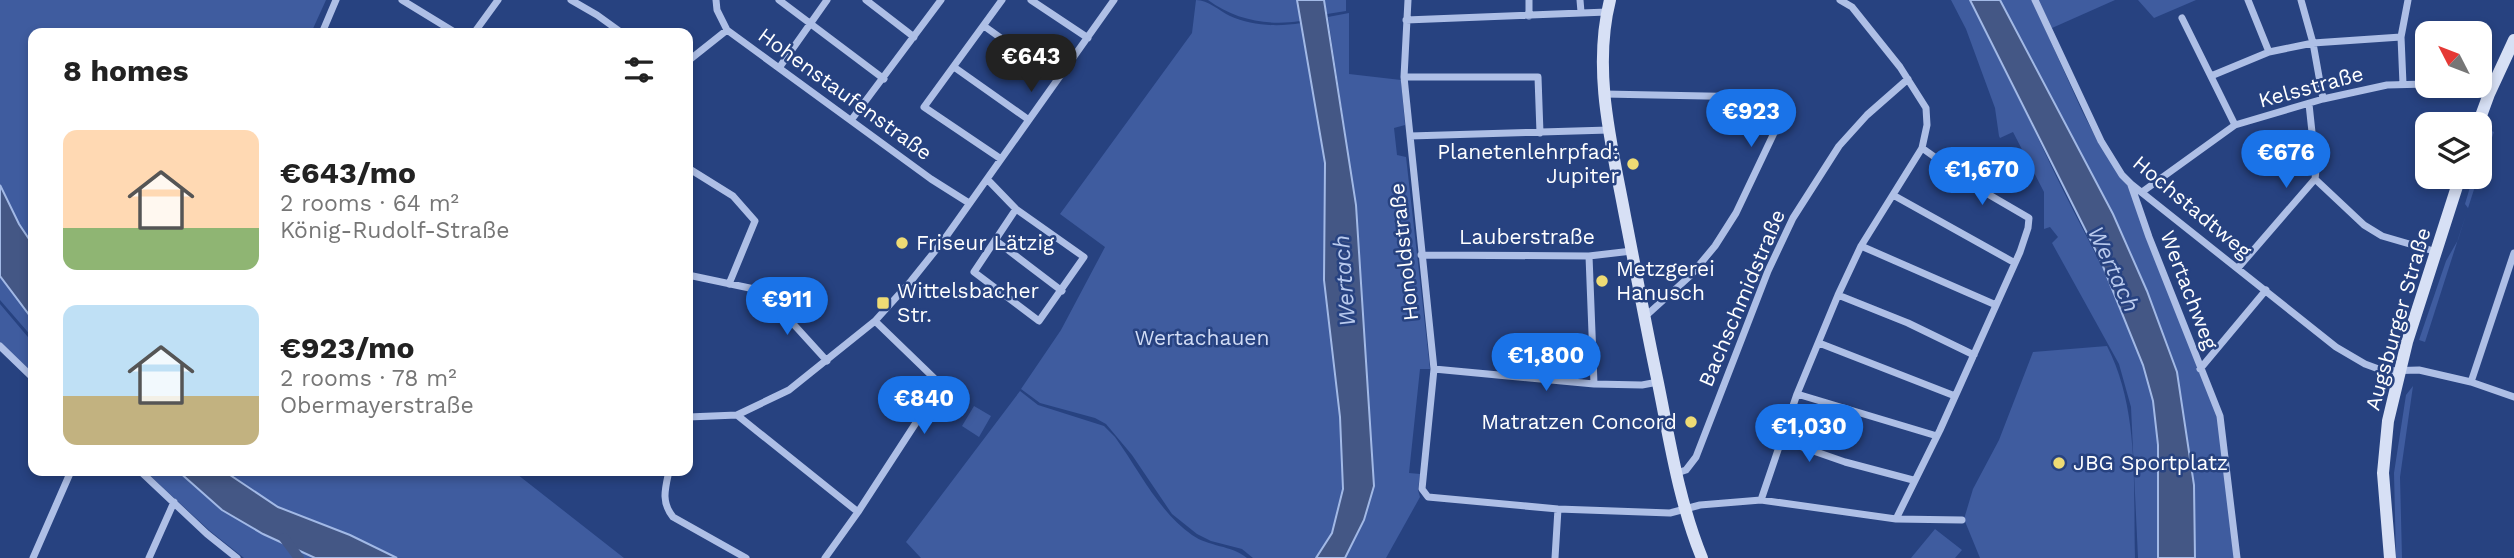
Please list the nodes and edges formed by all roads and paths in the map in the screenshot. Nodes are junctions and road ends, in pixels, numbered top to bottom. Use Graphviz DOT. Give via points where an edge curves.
graph roads {
  1 [pos="336,0"];
  2 [pos="402,0"];
  3 [pos="498,0"];
  4 [pos="571,0"];
  5 [pos="716,0"];
  6 [pos="779,0"];
  7 [pos="827,0"];
  8 [pos="866,0"];
  9 [pos="941,0"];
  10 [pos="1002,0"];
  11 [pos="1031,0"];
  12 [pos="1114,0"];
  13 [pos="1408,0"];
  14 [pos="1529,0"];
  15 [pos="1580,0"];
  16 [pos="1840,0"];
  17 [pos="2035,0"];
  18 [pos="2248,0"];
  19 [pos="2301,0"];
  20 [pos="2408,0"];
  21 [pos="1609,6"];
  22 [pos="1581,12"];
  23 [pos="1529,16"];
  24 [pos="2182,18"];
  25 [pos="1406,20"];
  26 [pos="810,24"];
  27 [pos="984,26"];
  28 [pos="323,28"];
  29 [pos="448,28"];
  30 [pos="478,28"];
  31 [pos="615,28"];
  32 [pos="727,30"];
  33 [pos="914,37"];
  34 [pos="2401,37"];
  35 [pos="1088,38"];
  36 [pos="2313,43"];
  37 [pos="2512,47"];
  38 [pos="2269,52"];
  39 [pos="693,57"];
  40 [pos="954,67"];
  41 [pos="779,68"];
  42 [pos="2211,76"];
  43 [pos="1404,77"];
  44 [pos="884,79"];
  45 [pos="1058,79"];
  46 [pos="1908,79"];
  47 [pos="2403,84"];
  48 [pos="2415,84"];
  49 [pos="2492,88"];
  50 [pos="1604,94"];
  51 [pos="2323,100"];
  52 [pos="2309,104"];
  53 [pos="852,119"];
  54 [pos="1029,120"];
  55 [pos="2235,125"];
  56 [pos="1609,130"];
  57 [pos="1540,133"];
  58 [pos="1410,136"];
  59 [pos="1922,148"];
  60 [pos="1001,159"];
  61 [pos="693,171"];
  62 [pos="987,179"];
  63 [pos="2315,179"];
  64 [pos="2131,184"];
  65 [pos="2456,189"];
  66 [pos="2142,192"];
  67 [pos="1893,195"];
  68 [pos="970,203"];
  69 [pos="1016,209"];
  70 [pos="995,240"];
  71 [pos="1861,246"];
  72 [pos="1632,251"];
  73 [pos="2437,252"];
  74 [pos="2514,253"];
  75 [pos="1421,254"];
  76 [pos="1589,256"];
  77 [pos="2015,262"];
  78 [pos="2238,268"];
  79 [pos="693,276"];
  80 [pos="2506,278"];
  81 [pos="2514,282"];
  82 [pos="729,284"];
  83 [pos="2266,290"];
  84 [pos="1062,291"];
  85 [pos="1838,295"];
  86 [pos="1996,305"];
  87 [pos="1643,315"];
  88 [pos="875,321"];
  89 [pos="1819,343"];
  90 [pos="0,346"];
  91 [pos="1974,355"];
  92 [pos="827,361"];
  93 [pos="1434,369"];
  94 [pos="2200,369"];
  95 [pos="2400,371"];
  96 [pos="28,372"];
  97 [pos="1658,382"];
  98 [pos="2471,382"];
  99 [pos="1594,384"];
  100 [pos="1797,394"];
  101 [pos="1955,396"];
  102 [pos="2514,397"];
  103 [pos="737,415"];
  104 [pos="693,417"];
  105 [pos="1937,436"];
  106 [pos="1782,440"];
  107 [pos="1676,473"];
  108 [pos="69,476"];
  109 [pos="145,476"];
  110 [pos="667,476"];
  111 [pos="1913,480"];
  112 [pos="1761,500"];
  113 [pos="174,502"];
  114 [pos="1685,508"];
  115 [pos="1558,509"];
  116 [pos="858,512"];
  117 [pos="1896,519"];
  118 [pos="1962,520"];
  119 [pos="33,558"];
  120 [pos="149,558"];
  121 [pos="237,558"];
  122 [pos="746,558"];
  123 [pos="825,558"];
  124 [pos="1555,558"];
  125 [pos="1702,558"];
  126 [pos="2237,558"];
  127 [pos="2390,558"];
  1 -- 28 [label="street"];
  2 -- 29 [label="street"];
  3 -- 30 [label="street"];
  4 -- 31 [label="street"];
  5 -- 32 [label="street, Hohenstaufenstraße"];
  6 -- 26 [label="street"];
  7 -- 26 [label="street"];
  8 -- 33 [label="street"];
  9 -- 33 [label="street"];
  10 -- 27 [label="street"];
  11 -- 35 [label="street"];
  12 -- 35 [label="street"];
  13 -- 25 [label="street, Honoldstraße"];
  14 -- 23 [label="street"];
  15 -- 22 [label="street"];
  16 -- 46 [label="street" via="1880,39"];
  17 -- 64 [label="street, Hochstadtweg" via="2101,141"];
  18 -- 38 [label="street"];
  19 -- 36 [label="street"];
  20 -- 34 [label="street"];
  21 -- 22 [label="street"];
  21 -- 50 [label="street" via="1603,48"];
  22 -- 23 [label="street"];
  23 -- 25 [label="street"];
  24 -- 42 [label="street"];
  25 -- 43 [label="street, Honoldstraße"];
  26 -- 41 [label="street"];
  26 -- 44 [label="street"];
  27 -- 40 [label="street"];
  27 -- 45 [label="street"];
  32 -- 39 [label="street"];
  32 -- 41 [label="street, Hohenstaufenstraße"];
  33 -- 44 [label="street"];
  34 -- 36 [label="street"];
  34 -- 47 [label="street"];
  35 -- 45 [label="street"];
  36 -- 38 [label="street"];
  36 -- 51 [label="street"];
  37 -- 49 [label="street"];
  38 -- 42 [label="street"];
  40 -- 54 [label="street"];
  40 -- 60 [label="street" via="924,107"];
  41 -- 53 [label="street, Hohenstaufenstraße"];
  42 -- 55 [label="street"];
  43 -- 57 [label="street" via="1538,77"];
  43 -- 58 [label="street, Honoldstraße"];
  44 -- 53 [label="street"];
  45 -- 54 [label="street"];
  46 -- 59 [label="street" via="1926,108"];
  46 -- 107 [label="street, Bachschmidstraße" via="1839,146 1800,207 1768,271 1696,457 1686,470"];
  47 -- 48 [label="street, Kelsstraße"];
  47 -- 51 [label="street, Kelsstraße"];
  50 -- 56 [label="street"];
  50 -- 87 [label="street" via="1756,97 1766,102 1774,118 1774,133 1736,214 1715,246 1690,276"];
  51 -- 52 [label="street, Kelsstraße"];
  52 -- 55 [label="street, Kelsstraße"];
  52 -- 63 [label="street"];
  53 -- 68 [label="street, Hohenstaufenstraße"];
  54 -- 60 [label="street"];
  55 -- 66 [label="street, Kelsstraße"];
  56 -- 57 [label="street"];
  56 -- 72 [label="street"];
  57 -- 58 [label="street"];
  58 -- 75 [label="street, Honoldstraße"];
  59 -- 67 [label="street"];
  59 -- 77 [label="street" via="2029,218"];
  60 -- 62 [label="street"];
  61 -- 82 [label="street" via="733,196 755,221"];
  62 -- 68 [label="street"];
  62 -- 69 [label="street"];
  63 -- 73 [label="street" via="2382,236"];
  63 -- 78 [label="street"];
  64 -- 66 [label="street, Hochstadtweg"];
  64 -- 94 [label="street, Wertachweg"];
  65 -- 73 [label="street, Augsburger Straße"];
  66 -- 78 [label="street, Hochstadtweg"];
  67 -- 71 [label="street"];
  67 -- 77 [label="street"];
  68 -- 88 [label="street"];
  69 -- 70 [label="street"];
  69 -- 84 [label="street" via="1084,257"];
  70 -- 84 [label="street"];
  70 -- 84 [label="street" via="974,272 1038,321"];
  71 -- 85 [label="street"];
  71 -- 86 [label="street"];
  72 -- 76 [label="street, Lauberstraße"];
  72 -- 87 [label="street"];
  73 -- 95 [label="street, Augsburger Straße"];
  74 -- 80 [label="street"];
  75 -- 76 [label="street, Lauberstraße"];
  75 -- 93 [label="street, Honoldstraße"];
  76 -- 99 [label="street"];
  77 -- 86 [label="street"];
  78 -- 83 [label="street, Hochstadtweg"];
  79 -- 82 [label="street"];
  80 -- 81 [label="street"];
  80 -- 98 [label="street"];
  82 -- 92 [label="street" via="767,295"];
  83 -- 94 [label="street, Wertachweg"];
  83 -- 95 [label="street, Hochstadtweg" via="2336,347 2365,364"];
  85 -- 89 [label="street"];
  85 -- 91 [label="street"];
  86 -- 91 [label="street"];
  87 -- 97 [label="street"];
  88 -- 92 [label="street"];
  88 -- 116 [label="street" via="936,385 934,395"];
  89 -- 100 [label="street"];
  89 -- 101 [label="street"];
  90 -- 96 [label="street"];
  91 -- 101 [label="street"];
  92 -- 103 [label="street" via="789,390"];
  93 -- 99 [label="street"];
  93 -- 115 [label="street, Honoldstraße" via="1422,489 1428,497"];
  94 -- 126 [label="street, Wertachweg" via="2220,416"];
  95 -- 98 [label="street, Hochstadtweg" via="2419,370"];
  95 -- 127 [label="street, Augsburger Straße" via="2388,421 2384,473"];
  97 -- 99 [label="street"];
  97 -- 107 [label="street"];
  98 -- 102 [label="street, Hochstadtweg"];
  100 -- 105 [label="street"];
  100 -- 106 [label="street"];
  101 -- 105 [label="street"];
  103 -- 104 [label="street"];
  103 -- 116 [label="street"];
  105 -- 111 [label="street"];
  106 -- 111 [label="street"];
  106 -- 112 [label="street"];
  107 -- 114 [label="street"];
  108 -- 119 [label="street"];
  109 -- 113 [label="street"];
  110 -- 122 [label="street" via="664,499 673,517"];
  111 -- 117 [label="street"];
  112 -- 114 [label="street"];
  112 -- 117 [label="street"];
  113 -- 120 [label="street"];
  113 -- 121 [label="street"];
  114 -- 115 [label="street" via="1670,513"];
  114 -- 125 [label="street"];
  115 -- 124 [label="street"];
  116 -- 123 [label="street"];
  117 -- 118 [label="street"];
}
